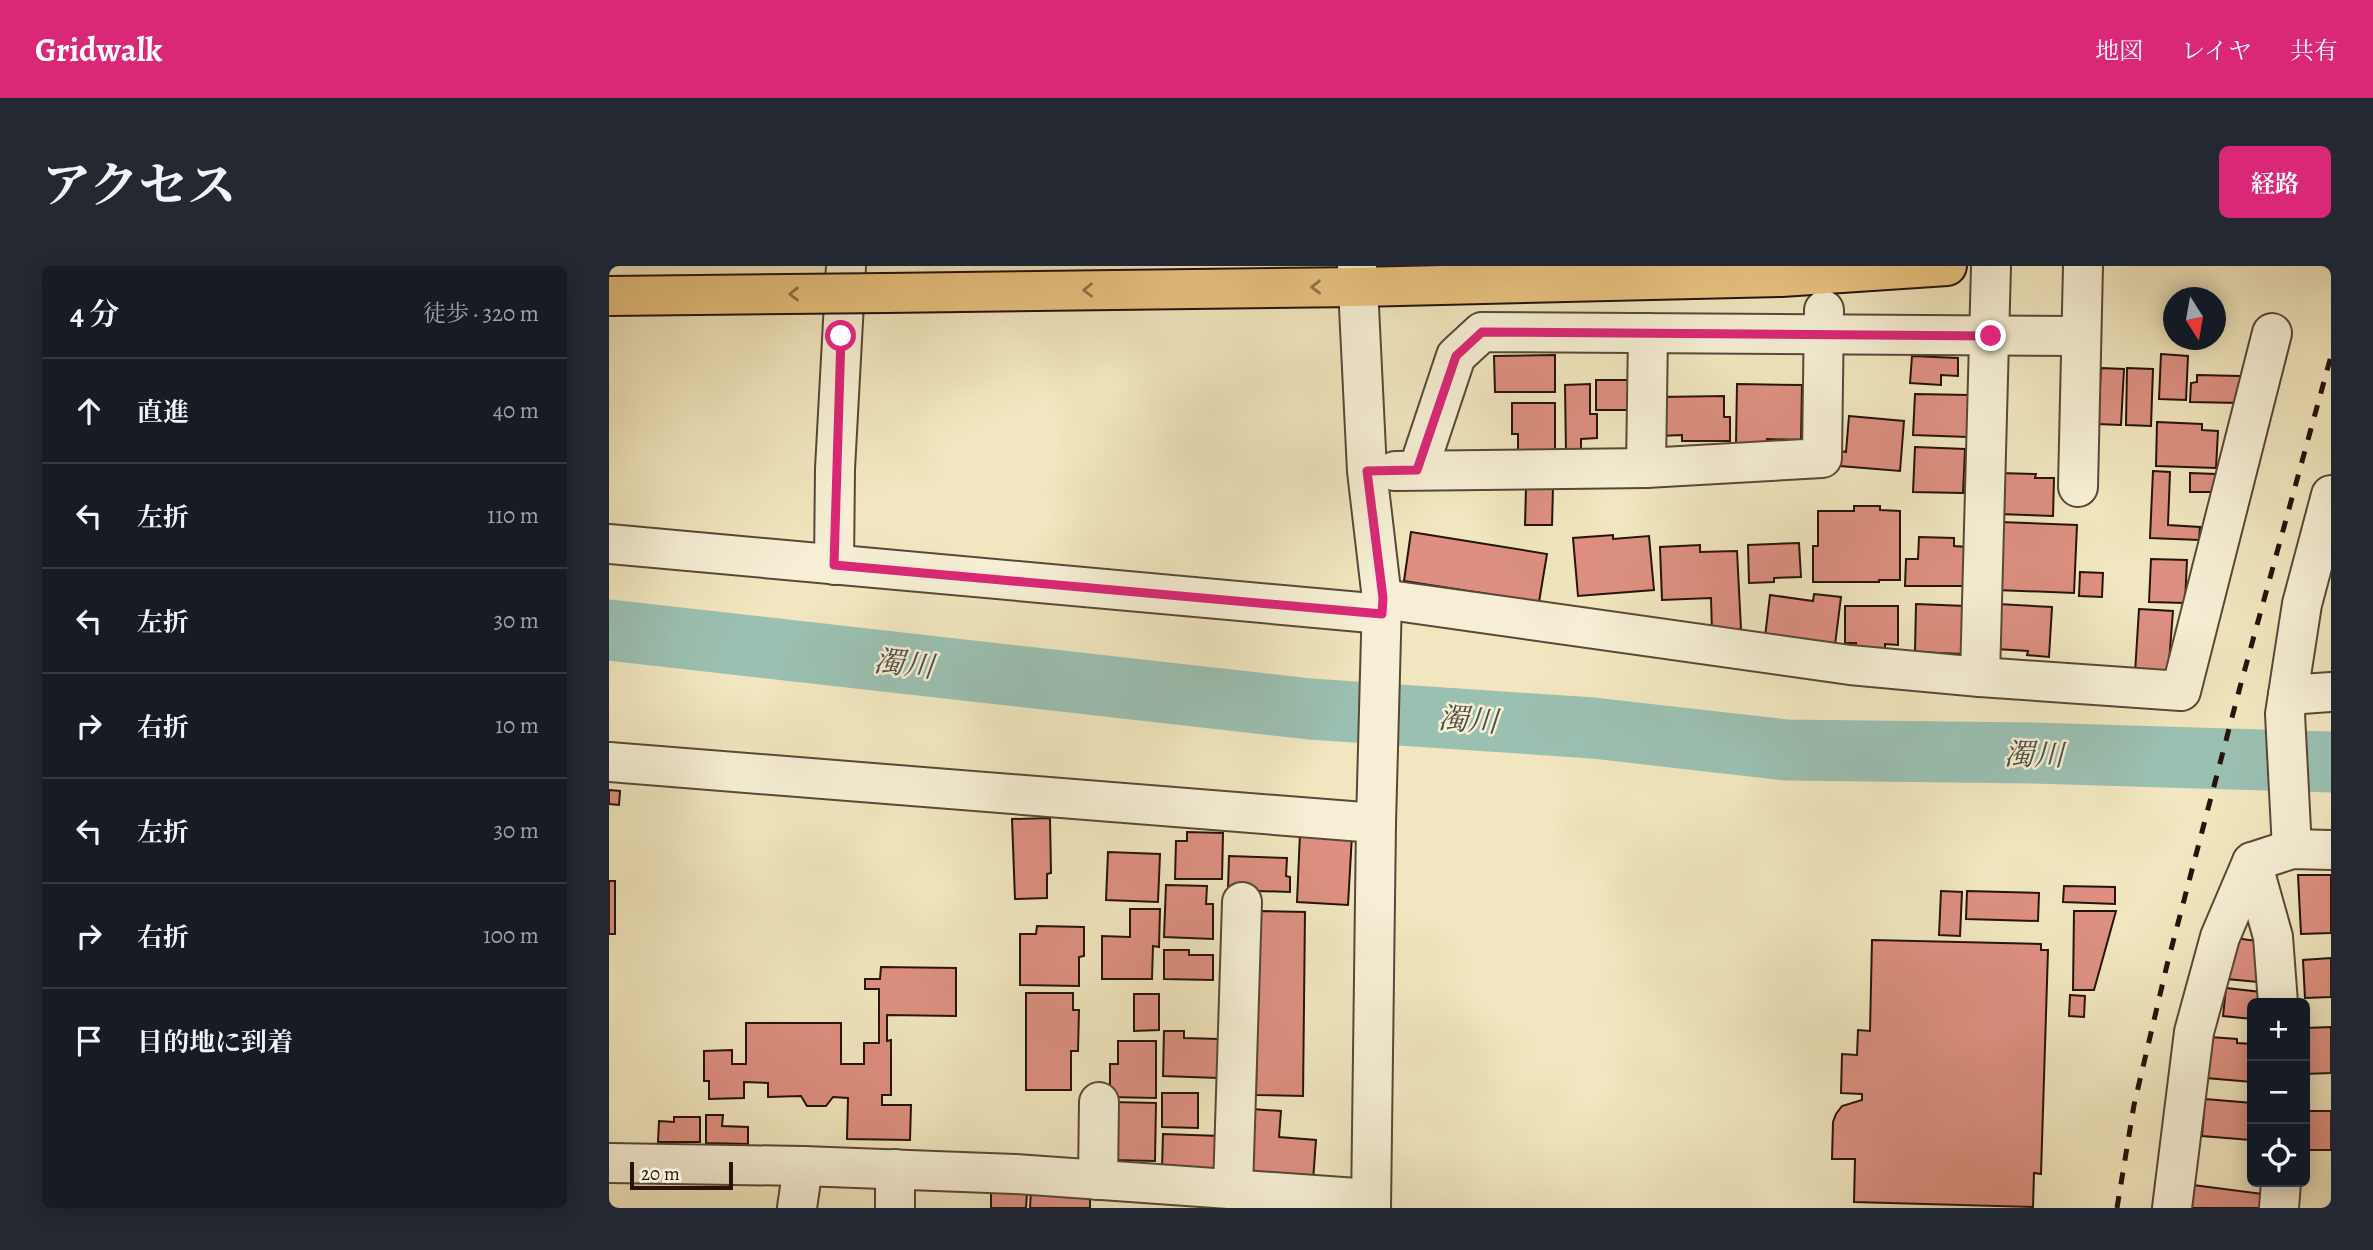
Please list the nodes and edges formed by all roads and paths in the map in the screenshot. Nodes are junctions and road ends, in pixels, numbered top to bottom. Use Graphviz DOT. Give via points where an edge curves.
graph roads {
  1 [pos="846,266"];
  2 [pos="1947,266"];
  3 [pos="1991,266"];
  4 [pos="2083,266"];
  5 [pos="1357,276"];
  6 [pos="609,296"];
  7 [pos="1823,322"];
  8 [pos="1648,333"];
  9 [pos="2272,333"];
  10 [pos="1991,336"];
  11 [pos="2081,336"];
  12 [pos="1646,468"];
  13 [pos="1417,470"];
  14 [pos="1367,471"];
  15 [pos="2078,487"];
  16 [pos="2331,495"];
  17 [pos="609,544"];
  18 [pos="834,565"];
  19 [pos="1382,616"];
  20 [pos="1980,677"];
  21 [pos="2331,692"];
  22 [pos="2287,704"];
  23 [pos="609,762"];
  24 [pos="1375,823"];
  25 [pos="2291,843"];
  26 [pos="2331,850"];
  27 [pos="2252,862"];
  28 [pos="1242,902"];
  29 [pos="2278,998"];
  30 [pos="1099,1102"];
  31 [pos="609,1163"];
  32 [pos="803,1166"];
  33 [pos="895,1169"];
  34 [pos="1098,1180"];
  35 [pos="2281,1187"];
  36 [pos="1233,1189"];
  37 [pos="1371,1204"];
  38 [pos="797,1208"];
  39 [pos="895,1208"];
  40 [pos="2172,1208"];
  41 [pos="2279,1208"];
  1 -- 18 [label="street"];
  2 -- 5 [label="highway" via="1781,277"];
  3 -- 10 [label="street"];
  4 -- 11 [label="street"];
  5 -- 6 [label="highway, one-way, bridge"];
  5 -- 14 [label="street"];
  7 -- 8 [label="street"];
  7 -- 10 [label="street"];
  7 -- 12 [label="street" via="1822,458"];
  8 -- 12 [label="street"];
  8 -- 13 [label="street" via="1482,332 1456,356"];
  9 -- 20 [label="street" via="2181,691"];
  10 -- 11 [label="street"];
  10 -- 20 [label="street"];
  11 -- 15 [label="street"];
  12 -- 13 [label="street"];
  13 -- 14 [label="street"];
  14 -- 19 [label="street"];
  16 -- 22 [label="street" via="2302,604"];
  17 -- 18 [label="street"];
  18 -- 19 [label="street"];
  19 -- 20 [label="street"];
  19 -- 24 [label="street"];
  21 -- 22 [label="street"];
  22 -- 25 [label="street"];
  23 -- 24 [label="street"];
  24 -- 37 [label="street"];
  25 -- 26 [label="street"];
  25 -- 27 [label="street"];
  27 -- 29 [label="street" via="2273,937"];
  27 -- 40 [label="street" via="2220,937 2194,1032"];
  28 -- 36 [label="street"];
  30 -- 34 [label="street"];
  31 -- 32 [label="street"];
  32 -- 33 [label="street"];
  32 -- 38 [label="street"];
  33 -- 34 [label="street"];
  33 -- 39 [label="street"];
  34 -- 36 [label="street"];
  35 -- 41 [label="street"];
  36 -- 37 [label="street"];
}
